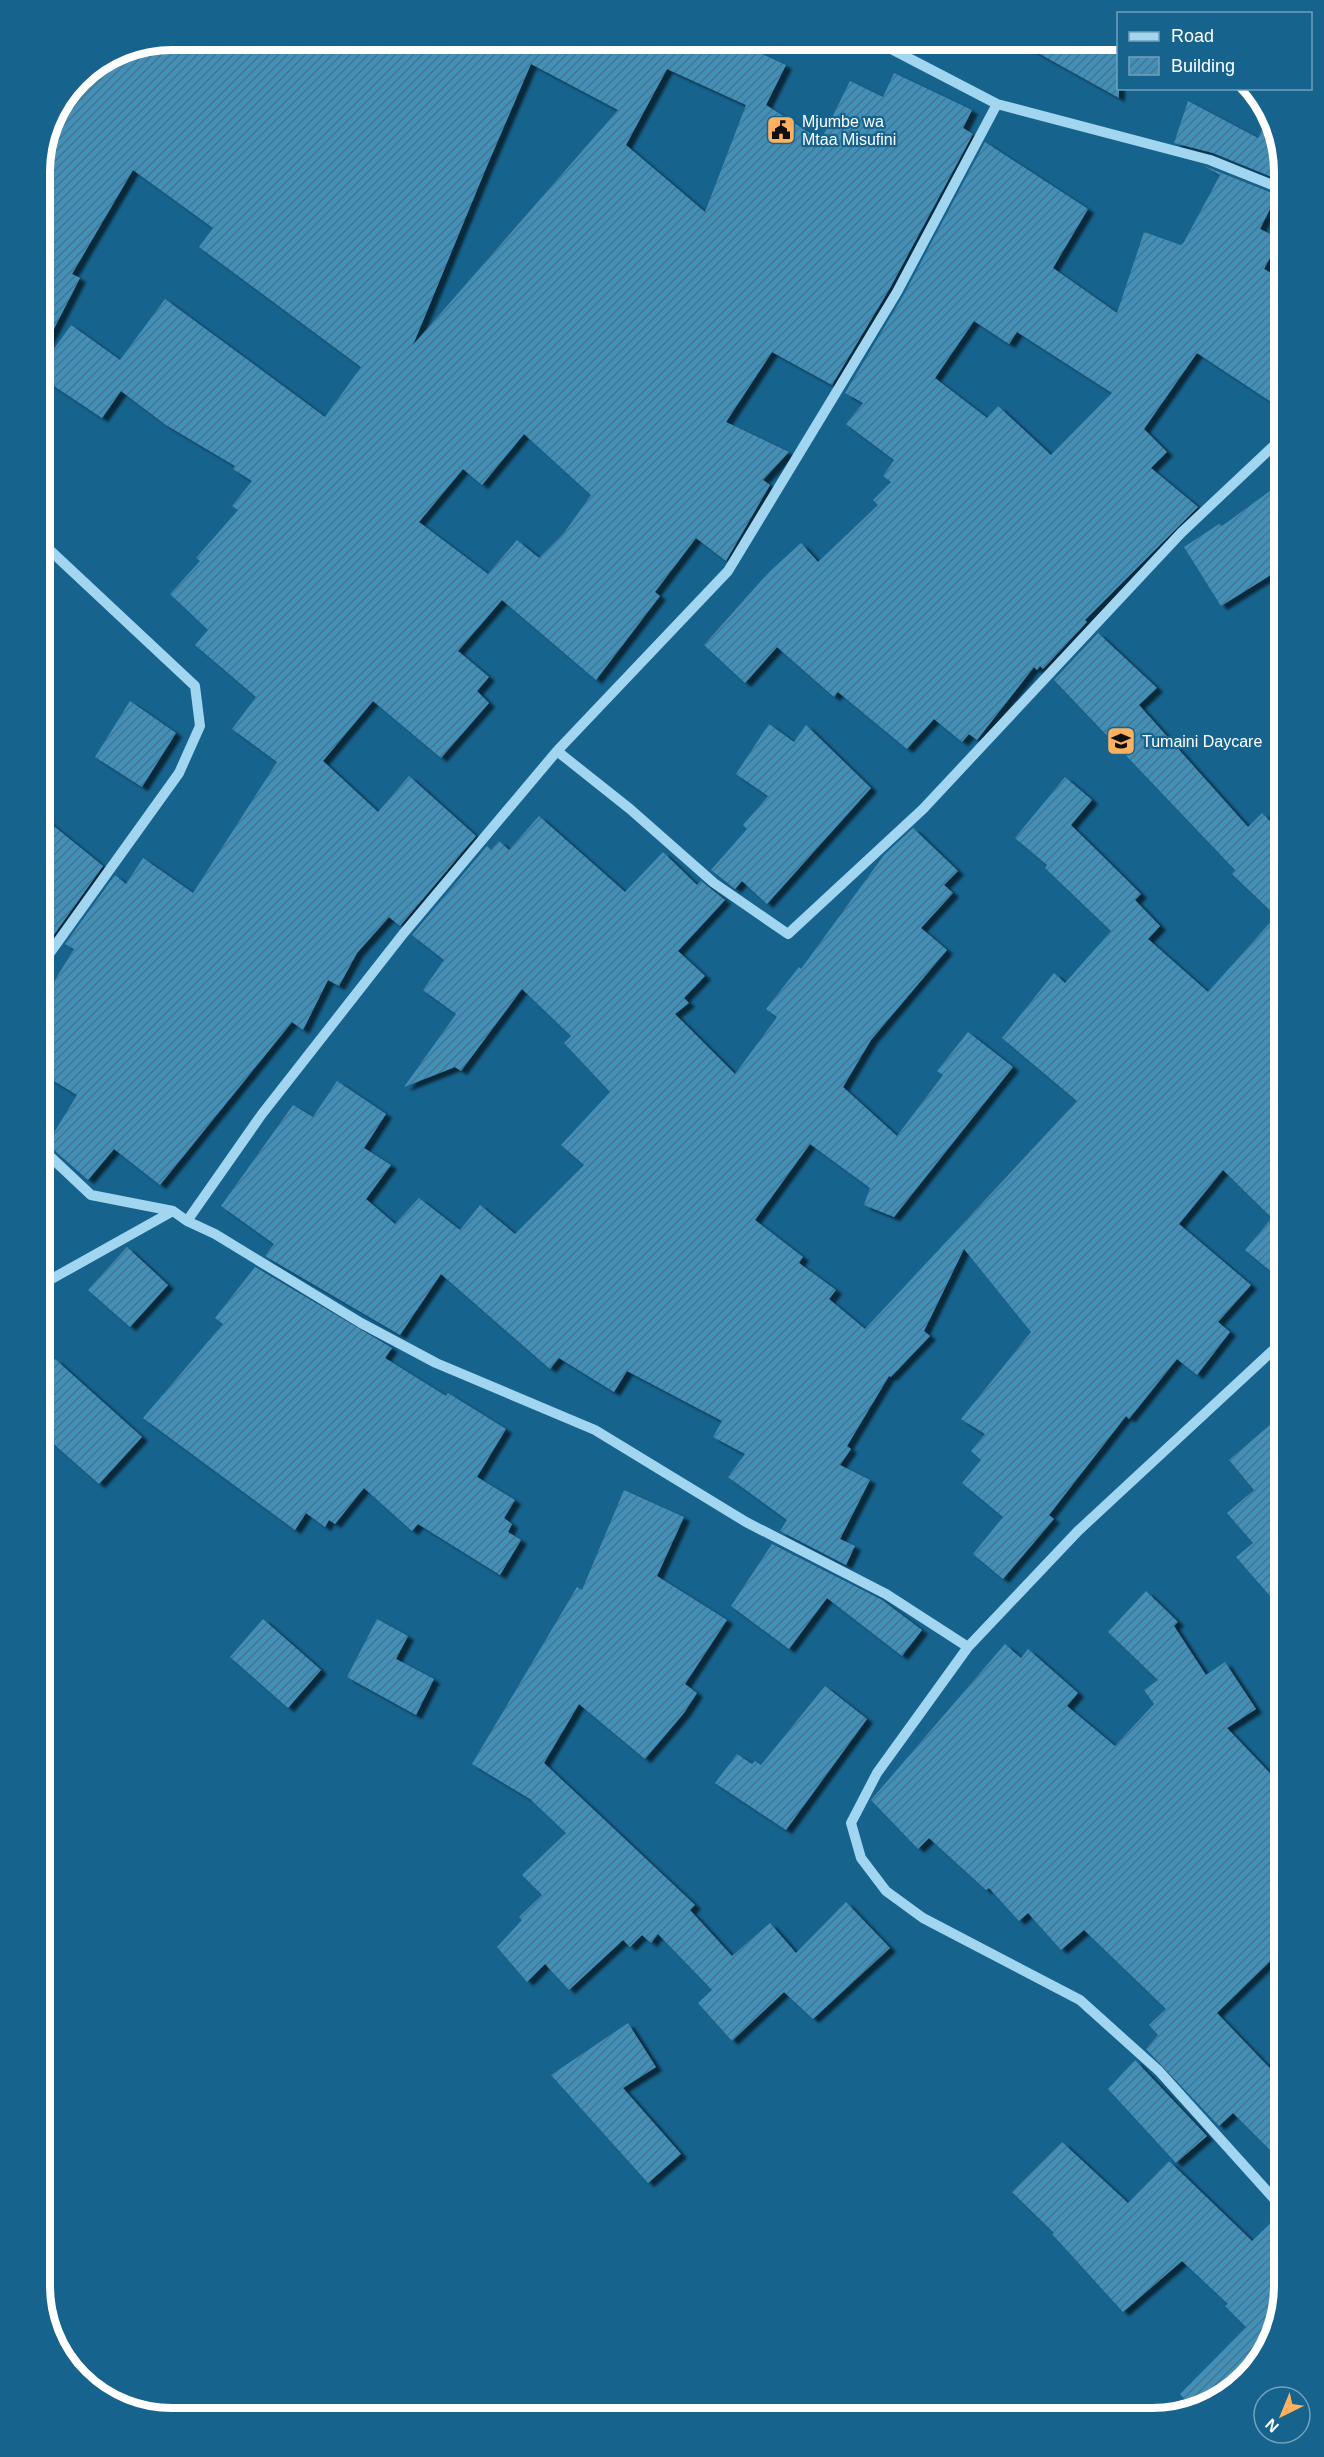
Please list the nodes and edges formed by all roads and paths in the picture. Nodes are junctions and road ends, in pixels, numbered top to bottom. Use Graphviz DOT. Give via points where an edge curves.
graph roads {
  1 [pos="893,50"];
  2 [pos="997,104"];
  3 [pos="1274,186"];
  4 [pos="1274,445"];
  5 [pos="50,550"];
  6 [pos="557,751"];
  7 [pos="50,953"];
  8 [pos="50,1156"];
  9 [pos="173,1211"];
  10 [pos="187,1221"];
  11 [pos="50,1280"];
  12 [pos="1274,1349"];
  13 [pos="968,1647"];
  14 [pos="1274,2199"];
  1 -- 2 [label="street"];
  2 -- 3 [label="street" via="1210,160"];
  2 -- 6 [label="street" via="897,292 728,571"];
  4 -- 6 [label="street" via="1181,533 923,809 788,934 714,883"];
  5 -- 7 [label="street" via="195,686 200,726 179,773"];
  6 -- 10 [label="street" via="403,934 262,1114"];
  8 -- 9 [label="street" via="91,1195"];
  9 -- 10 [label="street"];
  9 -- 11 [label="street"];
  10 -- 13 [label="street" via="436,1363 594,1430 746,1522 886,1594"];
  12 -- 13 [label="street" via="1078,1531"];
  13 -- 14 [label="street" via="877,1773 851,1823 861,1858 886,1891 923,1918 1080,2000 1159,2071"];
}
